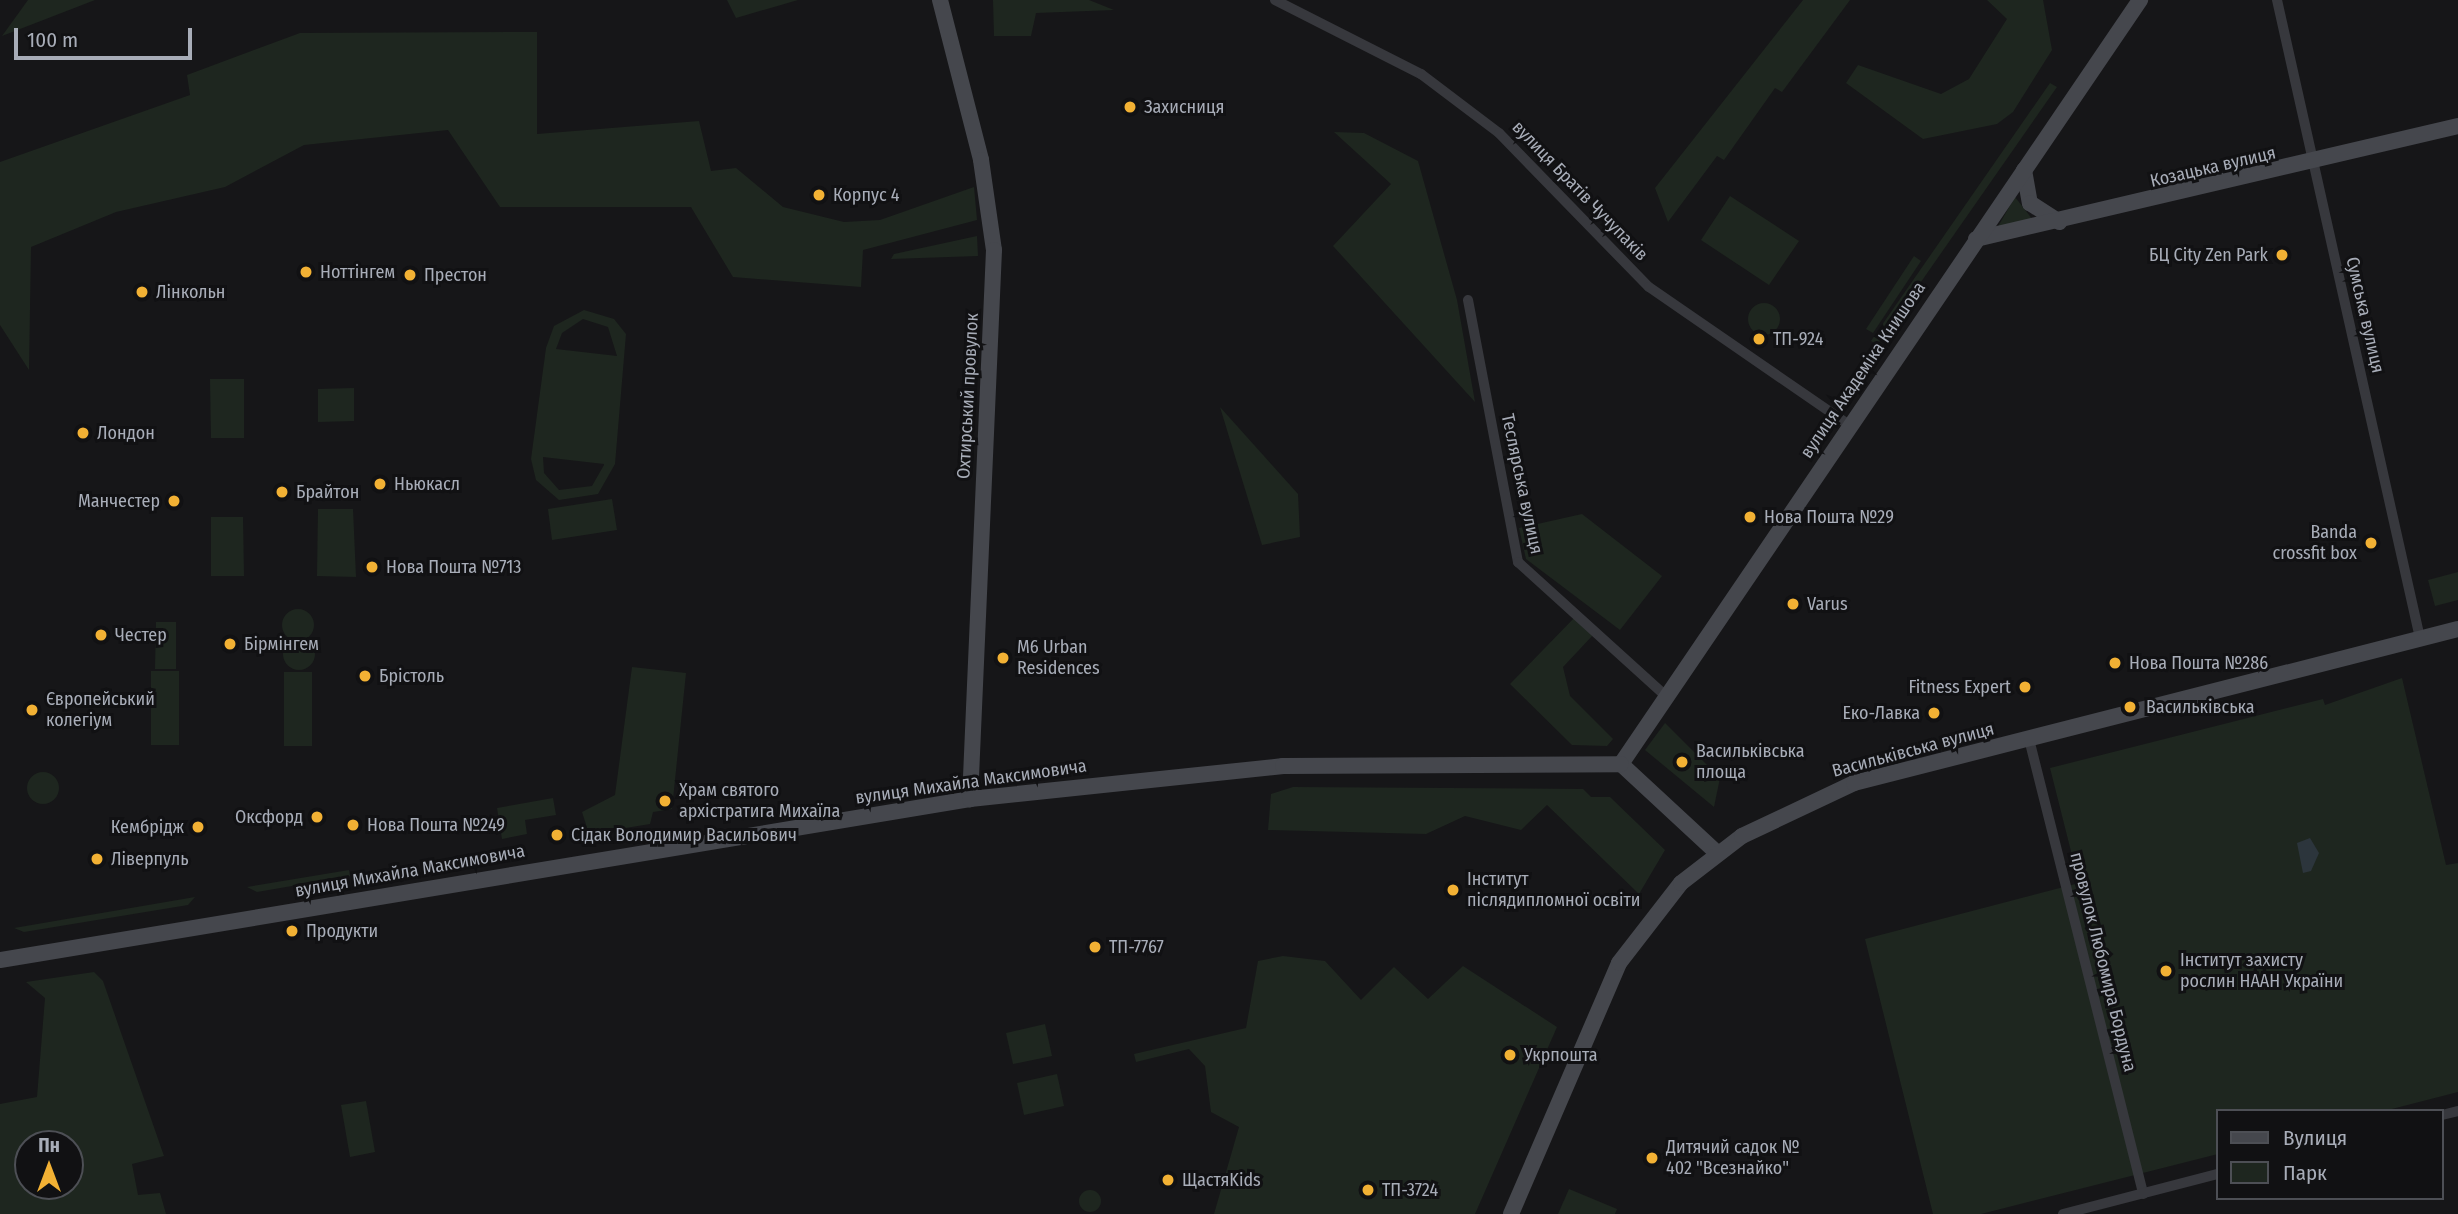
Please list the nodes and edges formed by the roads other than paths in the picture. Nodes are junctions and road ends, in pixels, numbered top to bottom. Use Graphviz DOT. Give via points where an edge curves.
graph roads {
  1 [pos="940,0"];
  2 [pos="1275,0"];
  3 [pos="2140,0"];
  4 [pos="2277,0"];
  5 [pos="2458,126"];
  6 [pos="2313,163"];
  7 [pos="2024,170"];
  8 [pos="2059,222"];
  9 [pos="1976,239"];
  10 [pos="1468,300"];
  11 [pos="1849,425"];
  12 [pos="2458,629"];
  13 [pos="2420,638"];
  14 [pos="1667,697"];
  15 [pos="2029,739"];
  16 [pos="1621,764"];
  17 [pos="970,799"];
  18 [pos="1716,852"];
  19 [pos="0,960"];
  20 [pos="2216,1175"];
  21 [pos="2143,1194"];
  22 [pos="1511,1214"];
  23 [pos="2063,1214"];
  1 -- 17 [label="main road, Охтирський провулок" via="981,160 994,250"];
  2 -- 11 [label="street, вулиця Братів Чучупаків" via="1422,75 1499,133 1649,287"];
  3 -- 7 [label="main road, вулиця Академіка Книшова"];
  4 -- 6 [label="street, Сумська вулиця"];
  5 -- 6 [label="main road, Козацька вулиця"];
  6 -- 8 [label="main road, Козацька вулиця"];
  6 -- 13 [label="street, Сумська вулиця"];
  7 -- 8 [label="main road" via="2029,203"];
  7 -- 9 [label="main road, вулиця Академіка Книшова"];
  8 -- 9 [label="main road, Козацька вулиця"];
  9 -- 11 [label="main road, вулиця Академіка Книшова"];
  10 -- 14 [label="street, Теслярська вулиця" via="1518,562"];
  11 -- 14 [label="main road, вулиця Академіка Книшова"];
  12 -- 13 [label="main road, Васильківська вулиця"];
  13 -- 15 [label="main road, Васильківська вулиця"];
  14 -- 16 [label="main road, вулиця Академіка Книшова"];
  15 -- 18 [label="main road, Васильківська вулиця" via="1854,783"];
  15 -- 21 [label="street, провулок Любомира Бордуна"];
  16 -- 17 [label="main road, вулиця Михайла Максимовича" via="1283,766"];
  16 -- 18 [label="main road"];
  17 -- 19 [label="main road, вулиця Михайла Максимовича"];
  18 -- 22 [label="main road, Васильківська вулиця" via="1661,905 1619,963"];
  20 -- 21 [label="street"];
  21 -- 23 [label="street"];
}
